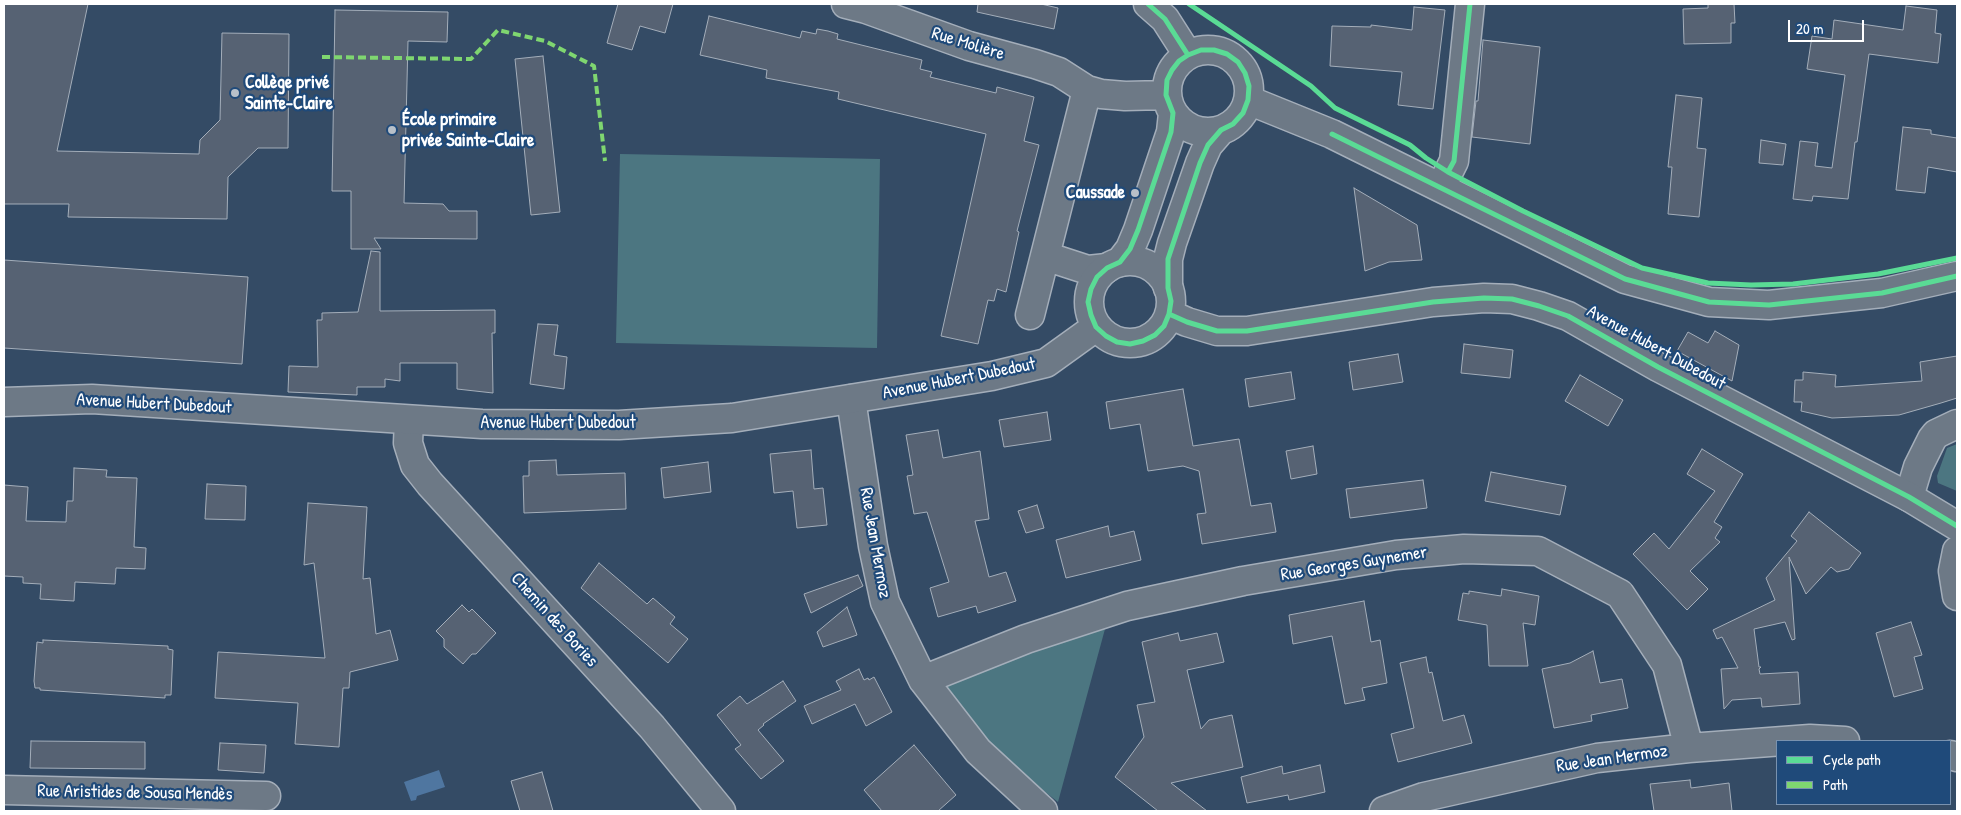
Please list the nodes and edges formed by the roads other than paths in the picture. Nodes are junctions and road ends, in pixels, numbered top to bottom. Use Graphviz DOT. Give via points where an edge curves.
graph roads {
  1 [pos="846,4"];
  2 [pos="1148,4"];
  3 [pos="1470,4"];
  4 [pos="1188,54"];
  5 [pos="1087,90"];
  6 [pos="1248,100"];
  7 [pos="1169,104"];
  8 [pos="1221,130"];
  9 [pos="1441,187"];
  10 [pos="1045,256"];
  11 [pos="1113,265"];
  12 [pos="1957,276"];
  13 [pos="1168,288"];
  14 [pos="1030,314"];
  15 [pos="1169,314"];
  16 [pos="1096,327"];
  17 [pos="851,399"];
  18 [pos="4,402"];
  19 [pos="409,420"];
  20 [pos="1957,424"];
  21 [pos="1909,497"];
  22 [pos="1957,526"];
  23 [pos="1957,551"];
  24 [pos="1957,596"];
  25 [pos="923,680"];
  26 [pos="1786,740"];
  27 [pos="1833,740"];
  28 [pos="1776,741"];
  29 [pos="1690,748"];
  30 [pos="4,790"];
  31 [pos="266,796"];
  32 [pos="722,811"];
  33 [pos="1043,811"];
  34 [pos="1384,811"];
  1 -- 5 [label="street, Rue Molière" via="969,46 1059,72"];
  2 -- 4 [label="street" via="1165,19"];
  3 -- 9 [label="street" via="1454,161"];
  4 -- 6 [label="street" via="1214,50 1238,62 1249,86"];
  4 -- 7 [label="street" via="1179,61 1167,80"];
  5 -- 7 [label="street, Rue Molière"];
  5 -- 10 [label="street"];
  6 -- 8 [label="street" via="1243,113 1233,124"];
  6 -- 9 [label="street" via="1332,134"];
  7 -- 8 [label="street" via="1182,124 1194,130"];
  7 -- 11 [label="street" via="1171,132 1138,230 1130,249"];
  8 -- 13 [label="street" via="1208,144 1172,243 1168,259"];
  9 -- 12 [label="street" via="1625,279 1709,302 1769,305 1882,293"];
  10 -- 11 [label="street" via="1088,270"];
  10 -- 14 [label="street"];
  11 -- 13 [label="street" via="1132,261 1143,264 1154,269"];
  11 -- 16 [label="street" via="1097,278 1091,289 1088,302"];
  13 -- 15 [label="street"];
  15 -- 16 [label="street" via="1155,335 1130,344 1117,342"];
  15 -- 21 [label="street, Avenue Hubert Dubedout" via="1217,331 1247,331 1434,302 1512,299 1568,316 1658,367"];
  16 -- 17 [label="street, Avenue Hubert Dubedout" via="1046,363 992,376"];
  17 -- 19 [label="street, Avenue Hubert Dubedout" via="732,418 618,425"];
  17 -- 25 [label="street, Rue Jean Mermoz" via="884,602"];
  18 -- 19 [label="street, Avenue Hubert Dubedout" via="92,399"];
  19 -- 32 [label="street, Chemin des Bories" via="408,443 415,465 430,484 652,727"];
  20 -- 21 [label="street" via="1936,434 1932,440 1918,467"];
  21 -- 22 [label="street, Avenue Hubert Dubedout"];
  23 -- 24 [label="street" via="1953,571"];
  25 -- 29 [label="street, Rue Georges Guynemer" via="1026,639 1126,606 1243,581 1396,555 1464,549 1538,551 1620,594 1667,665"];
  25 -- 33 [label="street, Rue Jean Mermoz" via="978,751"];
  26 -- 27 [label="street, Rue Jean Mermoz"];
  28 -- 29 [label="street, Rue Jean Mermoz"];
  29 -- 34 [label="street, Rue Jean Mermoz" via="1597,758 1424,797"];
  30 -- 31 [label="street, Rue Aristides de Sousa Mendès"];
}
